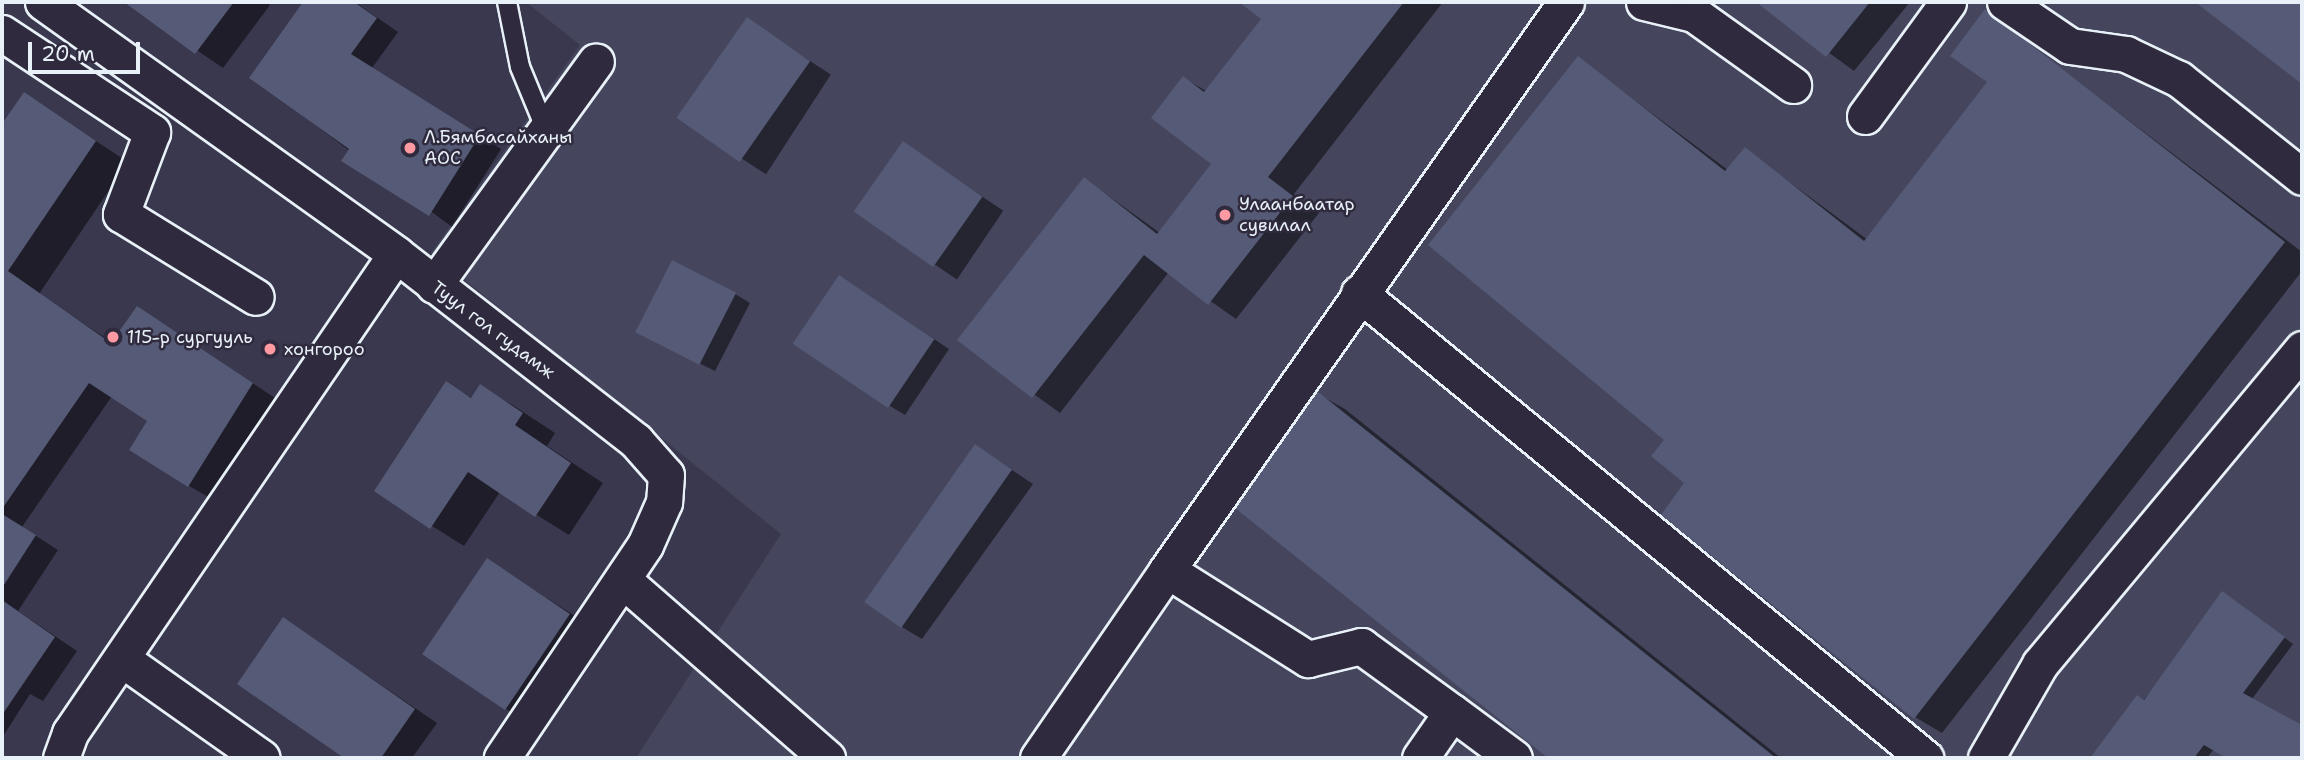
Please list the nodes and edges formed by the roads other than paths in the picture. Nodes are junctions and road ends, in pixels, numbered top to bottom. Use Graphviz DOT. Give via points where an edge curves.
graph roads {
  1 [pos="43,2"];
  2 [pos="1566,2"];
  3 [pos="1644,2"];
  4 [pos="1948,2"];
  5 [pos="2005,2"];
  6 [pos="509,3"];
  7 [pos="2,33"];
  8 [pos="596,61"];
  9 [pos="1793,85"];
  10 [pos="1865,116"];
  11 [pos="546,131"];
  12 [pos="2302,177"];
  13 [pos="396,254"];
  14 [pos="434,285"];
  15 [pos="1359,293"];
  16 [pos="256,297"];
  17 [pos="2302,349"];
  18 [pos="1167,570"];
  19 [pos="623,580"];
  20 [pos="122,659"];
  21 [pos="1452,712"];
  22 [pos="61,758"];
  23 [pos="262,758"];
  24 [pos="502,758"];
  25 [pos="827,758"];
  26 [pos="1038,758"];
  27 [pos="1420,758"];
  28 [pos="1514,758"];
  29 [pos="1925,758"];
  30 [pos="1986,758"];
  1 -- 13 [label="street, Туул гол гудамж"];
  2 -- 15 [label="street"];
  3 -- 9 [label="street" via="1694,14"];
  4 -- 10 [label="street"];
  5 -- 12 [label="street" via="2070,46 2126,54 2179,79"];
  6 -- 11 [label="lane" via="520,67"];
  7 -- 16 [label="street" via="152,132 121,214"];
  8 -- 11 [label="street"];
  11 -- 14 [label="street"];
  13 -- 14 [label="street, Туул гол гудамж"];
  13 -- 20 [label="street"];
  14 -- 19 [label="street, Туул гол гудамж" via="636,441 666,475 664,502"];
  15 -- 18 [label="street"];
  15 -- 29 [label="street"];
  17 -- 30 [label="street" via="2040,664"];
  18 -- 21 [label="street" via="1308,659 1360,646"];
  18 -- 26 [label="street"];
  19 -- 24 [label="street, Туул гол гудамж"];
  19 -- 25 [label="street"];
  20 -- 22 [label="street" via="70,733"];
  20 -- 23 [label="street"];
  21 -- 27 [label="street"];
  21 -- 28 [label="street"];
}
